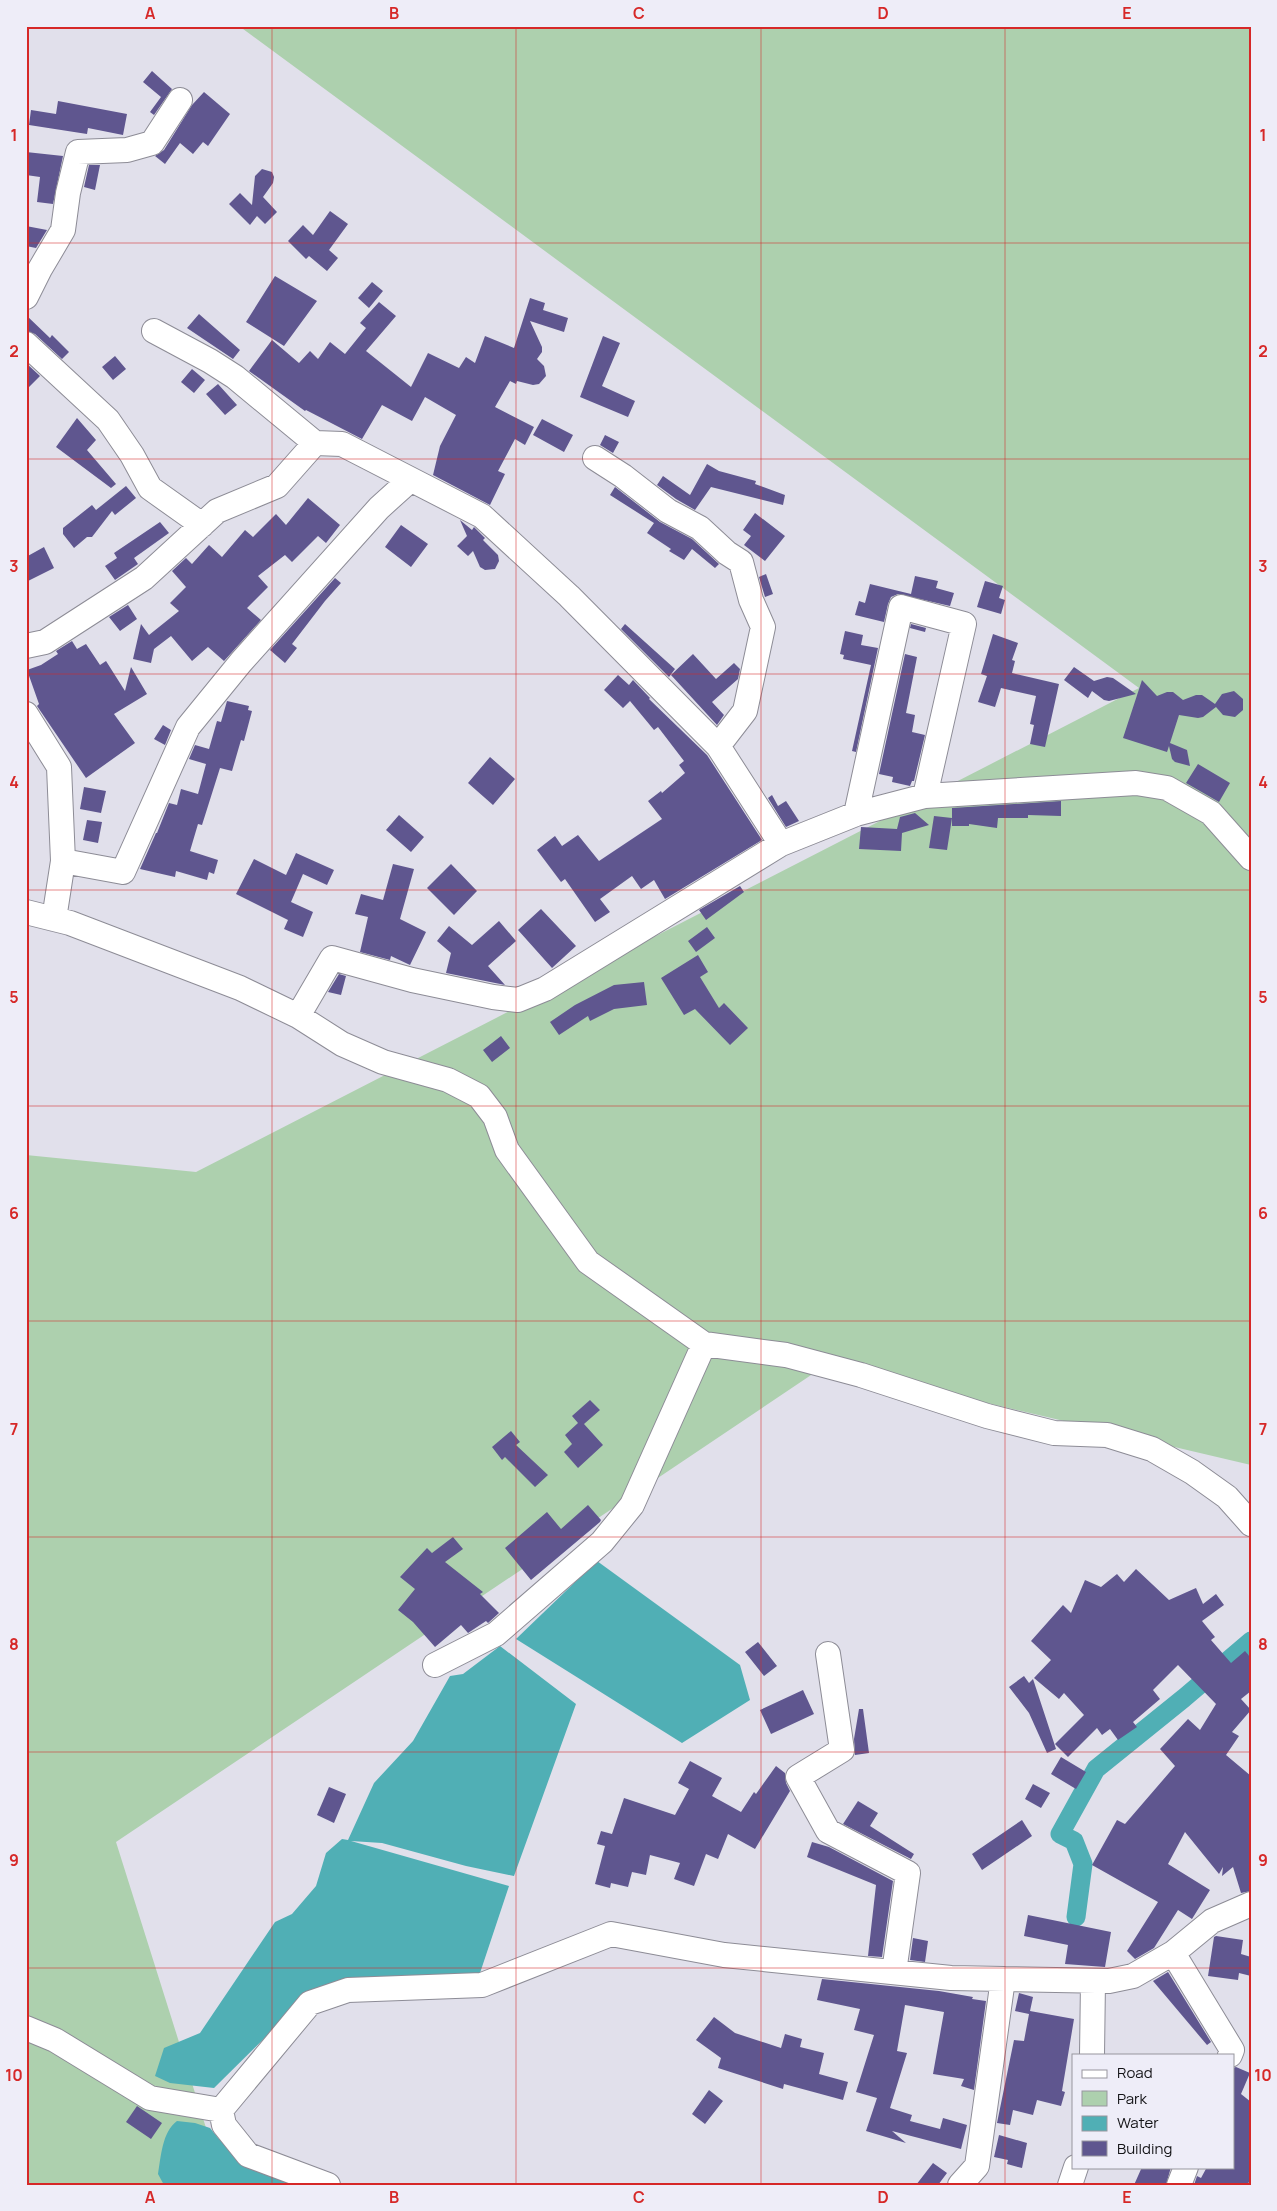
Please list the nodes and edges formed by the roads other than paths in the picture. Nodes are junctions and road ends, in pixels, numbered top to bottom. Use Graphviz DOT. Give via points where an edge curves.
graph roads {
  1 [pos="180,100"];
  2 [pos="26,297"];
  3 [pos="154,331"];
  4 [pos="26,344"];
  5 [pos="316,443"];
  6 [pos="595,458"];
  7 [pos="410,480"];
  8 [pos="202,525"];
  9 [pos="26,646"];
  10 [pos="26,714"];
  11 [pos="718,746"];
  12 [pos="924,796"];
  13 [pos="856,814"];
  14 [pos="781,844"];
  15 [pos="1251,858"];
  16 [pos="63,861"];
  17 [pos="26,912"];
  18 [pos="54,919"];
  19 [pos="298,1016"];
  20 [pos="704,1344"];
  21 [pos="1251,1524"];
  22 [pos="828,1654"];
  23 [pos="435,1664"];
  24 [pos="1251,1904"];
  25 [pos="1173,1953"];
  26 [pos="894,1972"];
  27 [pos="1003,1979"];
  28 [pos="1093,1981"];
  29 [pos="26,2028"];
  30 [pos="1092,2054"];
  31 [pos="1230,2054"];
  32 [pos="221,2110"];
  33 [pos="1076,2168"];
  34 [pos="1186,2168"];
  35 [pos="328,2185"];
  36 [pos="960,2185"];
  37 [pos="1070,2185"];
  38 [pos="1179,2185"];
  1 -- 2 [label="street" via="152,143 127,150 78,152 63,230"];
  3 -- 5 [label="street" via="235,377"];
  4 -- 8 [label="street" via="108,420 150,488"];
  5 -- 7 [label="street" via="342,444"];
  5 -- 8 [label="street" via="277,486 217,512"];
  6 -- 11 [label="street" via="668,511 700,528 740,562 763,627 745,711"];
  7 -- 11 [label="street" via="482,516 569,596"];
  7 -- 16 [label="street" via="378,508 241,662 188,727 123,872"];
  8 -- 9 [label="street" via="144,578 45,642"];
  10 -- 16 [label="street" via="60,767"];
  11 -- 14 [label="street"];
  12 -- 13 [label="street"];
  12 -- 13 [label="street" via="964,624 900,607"];
  12 -- 15 [label="street" via="1136,783 1167,788 1211,813"];
  13 -- 14 [label="street"];
  14 -- 19 [label="street" via="545,989 518,1000 412,980 332,958"];
  16 -- 18 [label="street"];
  17 -- 18 [label="street"];
  18 -- 19 [label="street" via="240,988"];
  19 -- 20 [label="street" via="342,1044 383,1062 448,1080 479,1096 495,1117 507,1150 588,1262"];
  20 -- 21 [label="street" via="786,1355 987,1416 1054,1433 1107,1435 1152,1449 1227,1497"];
  20 -- 23 [label="street" via="632,1505 602,1542 496,1634"];
  22 -- 26 [label="street" via="842,1750 798,1777 828,1830 908,1873"];
  24 -- 25 [label="street" via="1212,1921"];
  25 -- 28 [label="street" via="1133,1976"];
  25 -- 31 [label="street" via="1232,2050"];
  26 -- 27 [label="street"];
  26 -- 32 [label="street" via="724,1955 611,1934 482,1985 348,1990 310,2003"];
  27 -- 28 [label="street"];
  27 -- 36 [label="street" via="977,2166"];
  28 -- 30 [label="street"];
  29 -- 32 [label="street" via="55,2040 150,2098"];
  32 -- 35 [label="street" via="224,2125 248,2155"];
  33 -- 37 [label="street"];
  34 -- 38 [label="street"];
}
